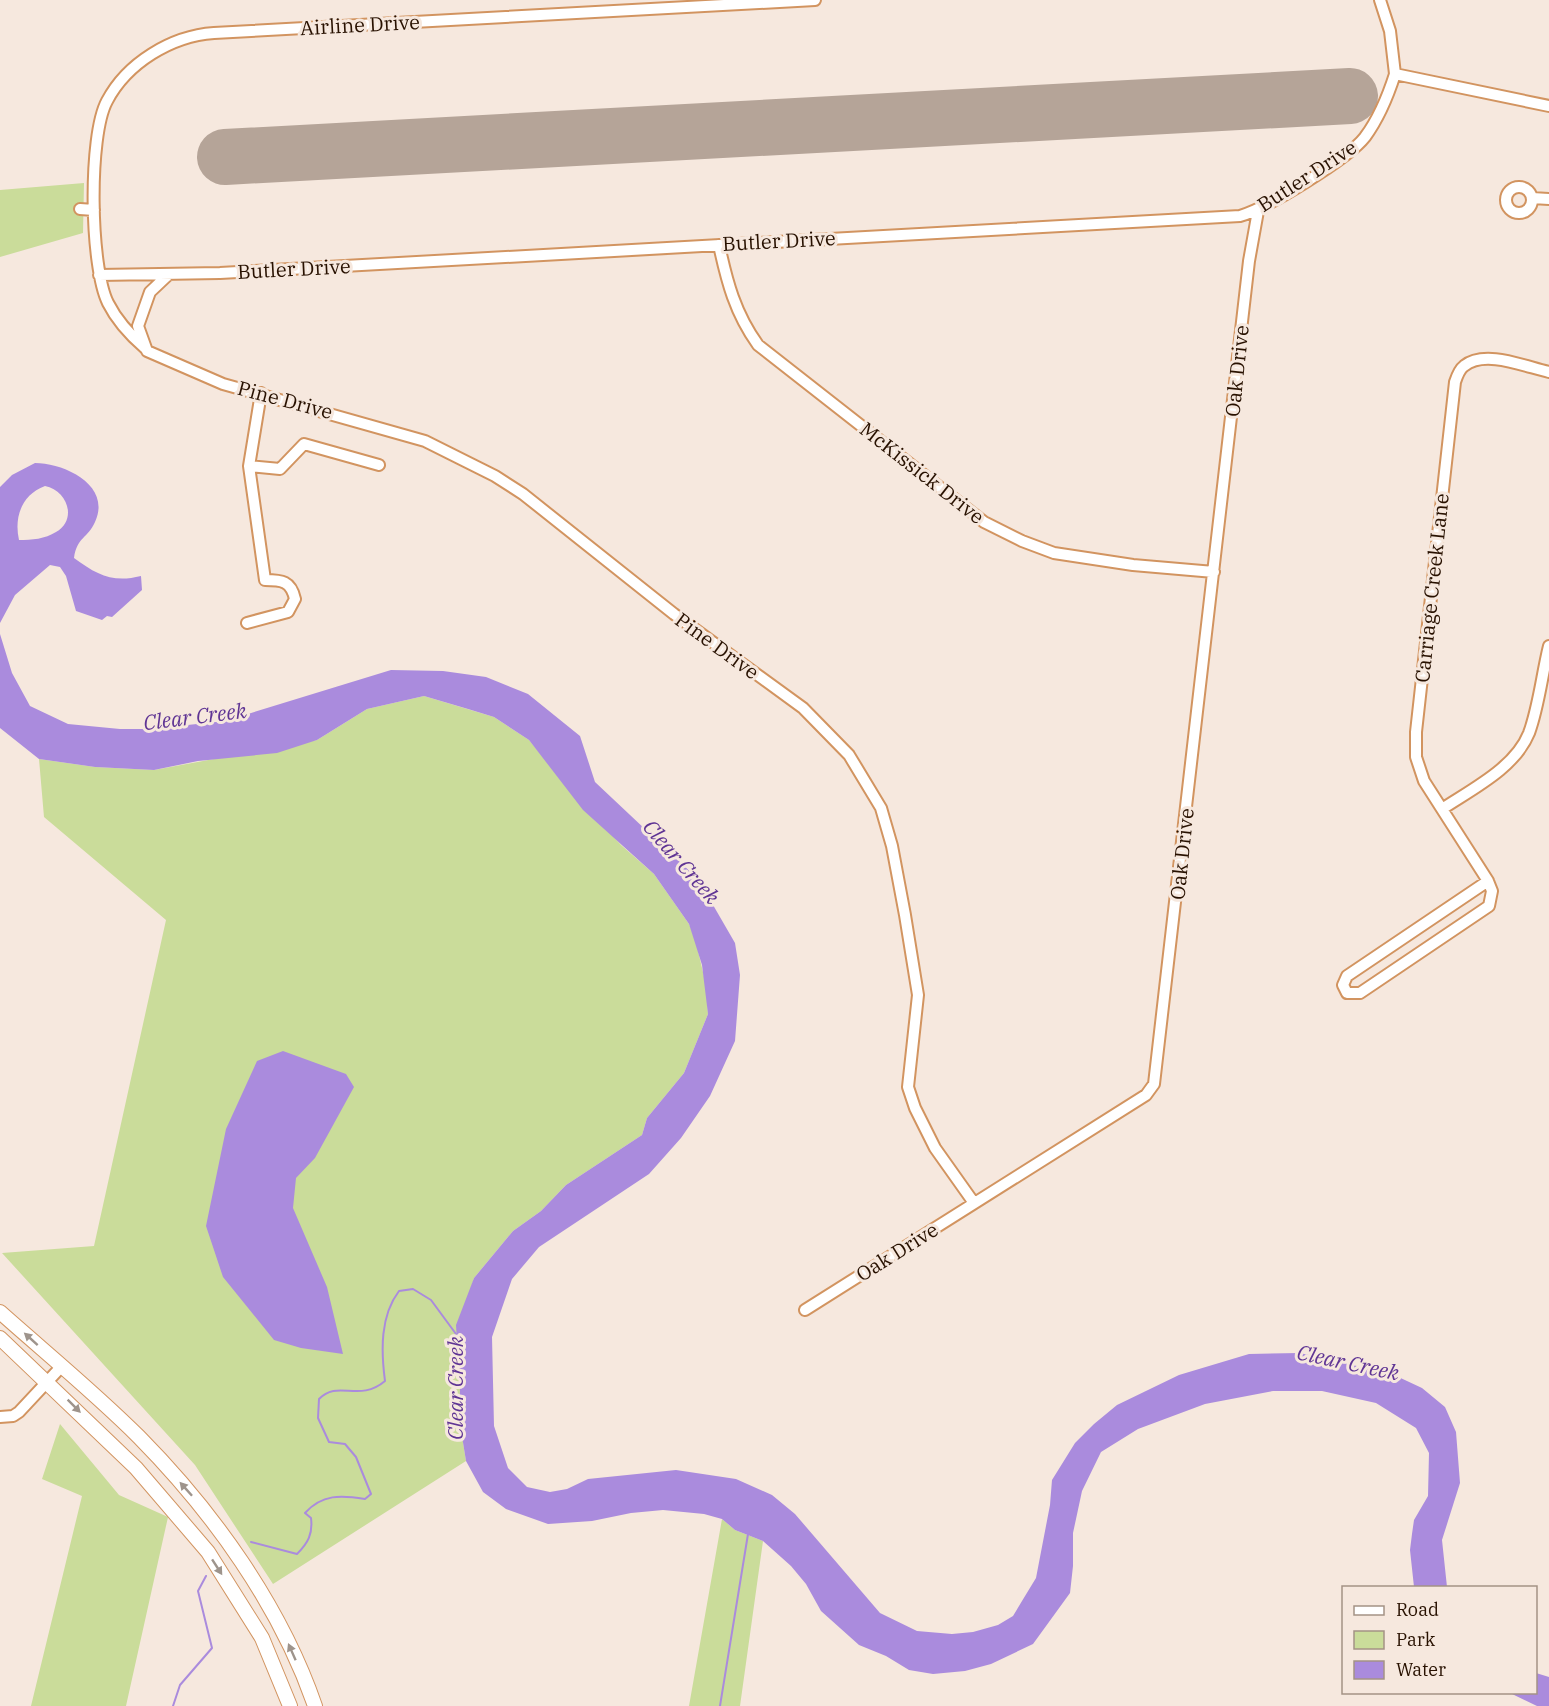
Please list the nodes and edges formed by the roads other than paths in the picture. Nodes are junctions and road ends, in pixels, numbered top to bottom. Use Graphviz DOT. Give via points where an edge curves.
graph roads {
  1 [pos="815,0"];
  2 [pos="1380,0"];
  3 [pos="1395,74"];
  4 [pos="1549,106"];
  5 [pos="1532,198"];
  6 [pos="1549,199"];
  7 [pos="80,209"];
  8 [pos="94,210"];
  9 [pos="1258,211"];
  10 [pos="719,245"];
  11 [pos="99,275"];
  12 [pos="168,275"];
  13 [pos="147,351"];
  14 [pos="1549,372"];
  15 [pos="261,393"];
  16 [pos="379,465"];
  17 [pos="249,466"];
  18 [pos="1214,572"];
  19 [pos="247,623"];
  20 [pos="1549,646"];
  21 [pos="1442,809"];
  22 [pos="1488,881"];
  23 [pos="974,1203"];
  24 [pos="805,1310"];
  25 [pos="0,1311"];
  26 [pos="0,1338"];
  27 [pos="62,1367"];
  28 [pos="48,1381"];
  29 [pos="0,1417"];
  30 [pos="290,1706"];
  31 [pos="315,1706"];
  1 -- 8 [label="street, Airline Drive" via="214,33 172,43 125,75 106,101 97,129"];
  2 -- 3 [label="street" via="1390,31"];
  3 -- 4 [label="street"];
  3 -- 9 [label="street, Butler Drive" via="1380,113 1364,139"];
  5 -- 6 [label="street"];
  7 -- 8 [label="street"];
  8 -- 11 [label="street, Airline Drive"];
  9 -- 10 [label="street, Butler Drive" via="1240,216"];
  9 -- 18 [label="street, Oak Drive"];
  10 -- 12 [label="street, Butler Drive"];
  10 -- 18 [label="street, McKissick Drive" via="736,310 758,345 984,522 1054,553"];
  11 -- 12 [label="street, Butler Drive"];
  11 -- 13 [label="street, Pine Drive" via="107,302 126,331"];
  12 -- 13 [label="street" via="150,292 138,326"];
  13 -- 15 [label="street, Pine Drive" via="186,370"];
  14 -- 21 [label="street, Carriage Creek Lane" via="1478,360 1462,367 1455,382 1416,732 1419,768"];
  15 -- 17 [label="street"];
  15 -- 23 [label="street, Pine Drive" via="425,441 495,476 531,500 674,615 803,708 849,755 881,808 905,915 918,995 908,1087 935,1148"];
  16 -- 17 [label="street" via="304,444 280,469"];
  17 -- 19 [label="street" via="265,580 283,580 292,587 295,599 288,612"];
  18 -- 23 [label="street, Oak Drive" via="1154,1084 1146,1095"];
  20 -- 21 [label="street" via="1528,734 1522,744 1491,776"];
  21 -- 22 [label="street, Carriage Creek Lane"];
  22 -- 22 [label="street" via="1347,976 1343,985 1347,993 1360,993 1489,906 1492,891"];
  23 -- 24 [label="street, Oak Drive"];
  27 -- 25 [label="main road, one-way"];
  26 -- 28 [label="main road"];
  27 -- 28 [label="street"];
  31 -- 27 [label="main road, one-way" via="282,1630 204,1509 138,1437"];
  28 -- 29 [label="street" via="19,1412"];
  28 -- 30 [label="main road, one-way" via="136,1468 208,1552 262,1638"];
}
